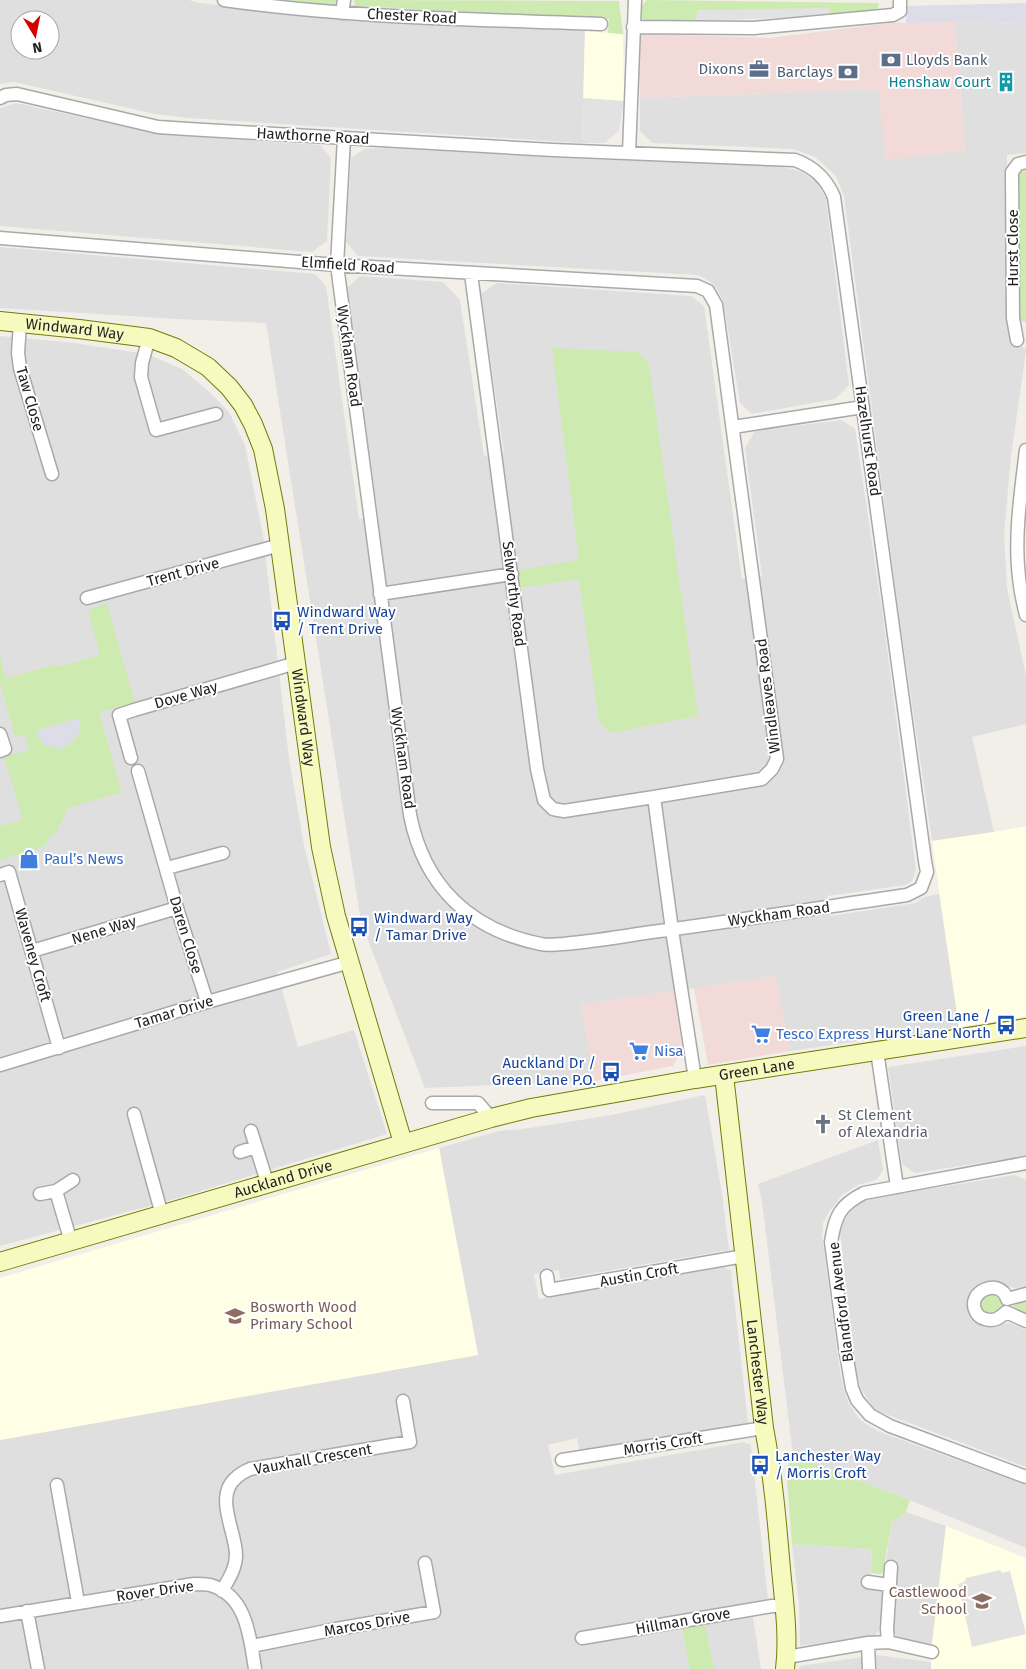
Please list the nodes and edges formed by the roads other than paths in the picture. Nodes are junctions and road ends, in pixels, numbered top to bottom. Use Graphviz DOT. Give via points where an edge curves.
graph roads {
  1 [pos="224,0"];
  2 [pos="635,0"];
  3 [pos="900,0"];
  4 [pos="343,6"];
  5 [pos="601,24"];
  6 [pos="633,26"];
  7 [pos="0,98"];
  8 [pos="344,138"];
  9 [pos="629,153"];
  10 [pos="1026,162"];
  11 [pos="0,238"];
  12 [pos="337,265"];
  13 [pos="471,274"];
  14 [pos="697,286"];
  15 [pos="0,321"];
  16 [pos="20,322"];
  17 [pos="149,338"];
  18 [pos="1017,340"];
  19 [pos="863,407"];
  20 [pos="216,414"];
  21 [pos="733,426"];
  22 [pos="1026,450"];
  23 [pos="52,474"];
  24 [pos="280,545"];
  25 [pos="512,574"];
  26 [pos="380,594"];
  27 [pos="87,598"];
  28 [pos="1026,615"];
  29 [pos="296,663"];
  30 [pos="0,734"];
  31 [pos="2,750"];
  32 [pos="131,758"];
  33 [pos="138,771"];
  34 [pos="654,797"];
  35 [pos="223,853"];
  36 [pos="167,868"];
  37 [pos="0,875"];
  38 [pos="907,895"];
  39 [pos="177,908"];
  40 [pos="672,930"];
  41 [pos="32,951"];
  42 [pos="350,962"];
  43 [pos="207,1002"];
  44 [pos="1026,1028"];
  45 [pos="59,1048"];
  46 [pos="877,1051"];
  47 [pos="0,1065"];
  48 [pos="724,1075"];
  49 [pos="695,1079"];
  50 [pos="432,1103"];
  51 [pos="134,1114"];
  52 [pos="491,1118"];
  53 [pos="252,1131"];
  54 [pos="403,1143"];
  55 [pos="256,1147"];
  56 [pos="240,1152"];
  57 [pos="1026,1163"];
  58 [pos="73,1180"];
  59 [pos="267,1182"];
  60 [pos="897,1187"];
  61 [pos="56,1191"];
  62 [pos="40,1194"];
  63 [pos="162,1214"];
  64 [pos="71,1242"];
  65 [pos="744,1256"];
  66 [pos="0,1262"];
  67 [pos="547,1276"];
  68 [pos="1026,1294"];
  69 [pos="1026,1321"];
  70 [pos="403,1401"];
  71 [pos="764,1428"];
  72 [pos="562,1460"];
  73 [pos="1026,1477"];
  74 [pos="57,1485"];
  75 [pos="425,1563"];
  76 [pos="891,1567"];
  77 [pos="868,1582"];
  78 [pos="889,1586"];
  79 [pos="222,1591"];
  80 [pos="78,1602"];
  81 [pos="784,1606"];
  82 [pos="27,1611"];
  83 [pos="0,1616"];
  84 [pos="582,1638"];
  85 [pos="888,1642"];
  86 [pos="868,1643"];
  87 [pos="252,1646"];
  88 [pos="932,1652"];
  89 [pos="786,1663"];
  90 [pos="38,1669"];
  91 [pos="255,1669"];
  92 [pos="869,1669"];
  1 -- 4 [label="street, Chester Road" via="266,6"];
  2 -- 6 [label="street"];
  3 -- 6 [label="street" via="900,11 884,16 754,28"];
  4 -- 5 [label="street, Chester Road"];
  6 -- 9 [label="street"];
  7 -- 8 [label="street, Hawthorne Road" via="17,94 158,127"];
  8 -- 9 [label="street, Hawthorne Road"];
  8 -- 12 [label="street, Wyckham Road"];
  9 -- 19 [label="street, Hazelhurst Road" via="795,160 823,177 834,197"];
  10 -- 18 [label="street, Hurst Close" via="1018,164 1012,172 1013,318"];
  11 -- 12 [label="street, Elmfield Road"];
  12 -- 13 [label="street, Elmfield Road"];
  12 -- 26 [label="street, Wyckham Road"];
  13 -- 14 [label="street, Elmfield Road"];
  13 -- 25 [label="street, Selworthy Road"];
  14 -- 21 [label="street, Windleaves Road" via="708,291 716,305"];
  15 -- 16 [label="street, Windward Way"];
  16 -- 17 [label="street, Windward Way"];
  16 -- 23 [label="street, Taw Close" via="20,368"];
  17 -- 20 [label="street" via="142,377 156,430"];
  17 -- 24 [label="street, Windward Way" via="176,348 208,367 243,405 264,449"];
  19 -- 21 [label="street"];
  19 -- 38 [label="street, Hazelhurst Road" via="927,872 921,888"];
  21 -- 34 [label="street, Windleaves Road" via="777,759 762,779"];
  22 -- 28 [label="street" via="1017,556"];
  24 -- 27 [label="street, Trent Drive"];
  24 -- 29 [label="street, Windward Way"];
  25 -- 26 [label="street"];
  25 -- 34 [label="street, Selworthy Road" via="537,769 544,800 553,810 564,811"];
  26 -- 40 [label="street, Wyckham Road" via="413,830 425,863 446,893 487,925 504,934 543,945"];
  29 -- 32 [label="street, Dove Way" via="119,715"];
  29 -- 42 [label="street, Windward Way" via="321,847"];
  30 -- 31 [label="street"];
  33 -- 36 [label="street, Daren Close"];
  34 -- 40 [label="street"];
  35 -- 36 [label="street"];
  36 -- 39 [label="street, Daren Close"];
  37 -- 41 [label="street, Waveney Croft" via="9,872"];
  38 -- 40 [label="street, Wyckham Road"];
  39 -- 41 [label="street, Nene Way"];
  39 -- 43 [label="street, Daren Close"];
  40 -- 49 [label="street"];
  41 -- 45 [label="street, Waveney Croft"];
  42 -- 43 [label="street, Tamar Drive"];
  42 -- 54 [label="street, Windward Way"];
  43 -- 45 [label="street, Tamar Drive"];
  44 -- 46 [label="street, Green Lane"];
  45 -- 47 [label="street, Tamar Drive"];
  46 -- 48 [label="street, Green Lane"];
  46 -- 60 [label="street"];
  48 -- 49 [label="street, Green Lane"];
  48 -- 65 [label="street, Lanchester Way"];
  49 -- 52 [label="street, Green Lane"];
  50 -- 52 [label="street" via="478,1103"];
  51 -- 63 [label="street"];
  52 -- 54 [label="street, Green Lane"];
  53 -- 55 [label="street"];
  54 -- 59 [label="street, Auckland Drive"];
  55 -- 56 [label="street"];
  55 -- 59 [label="street"];
  57 -- 60 [label="street, Blandford Avenue"];
  58 -- 61 [label="street"];
  59 -- 63 [label="street, Auckland Drive"];
  60 -- 73 [label="street, Blandford Avenue" via="864,1193 849,1200 834,1224 831,1242 844,1347 857,1400 870,1414 890,1426"];
  61 -- 62 [label="street"];
  61 -- 64 [label="street"];
  63 -- 64 [label="street, Auckland Drive"];
  64 -- 66 [label="street, Auckland Drive"];
  65 -- 67 [label="street, Austin Croft" via="549,1290"];
  65 -- 71 [label="street, Lanchester Way"];
  68 -- 69 [label="street" via="1006,1306"];
  70 -- 79 [label="street, Vauxhall Crescent" via="410,1442 250,1469 236,1477 226,1500 236,1555 233,1571"];
  71 -- 72 [label="street, Morris Croft"];
  71 -- 81 [label="street, Lanchester Way" via="773,1484"];
  74 -- 80 [label="street"];
  75 -- 87 [label="street, Marcos Drive" via="434,1612"];
  76 -- 78 [label="street"];
  77 -- 78 [label="street"];
  78 -- 85 [label="street"];
  79 -- 80 [label="street, Rover Drive" via="211,1585 194,1584"];
  79 -- 87 [label="street, Rover Drive" via="233,1598 244,1614"];
  80 -- 82 [label="street, Rover Drive"];
  81 -- 84 [label="street, Hillman Grove"];
  81 -- 89 [label="street, Lanchester Way"];
  82 -- 83 [label="street, Rover Drive"];
  82 -- 90 [label="street"];
  85 -- 86 [label="street"];
  85 -- 88 [label="street"];
  86 -- 89 [label="street"];
  86 -- 92 [label="street"];
  87 -- 91 [label="street, Rover Drive"];
}
